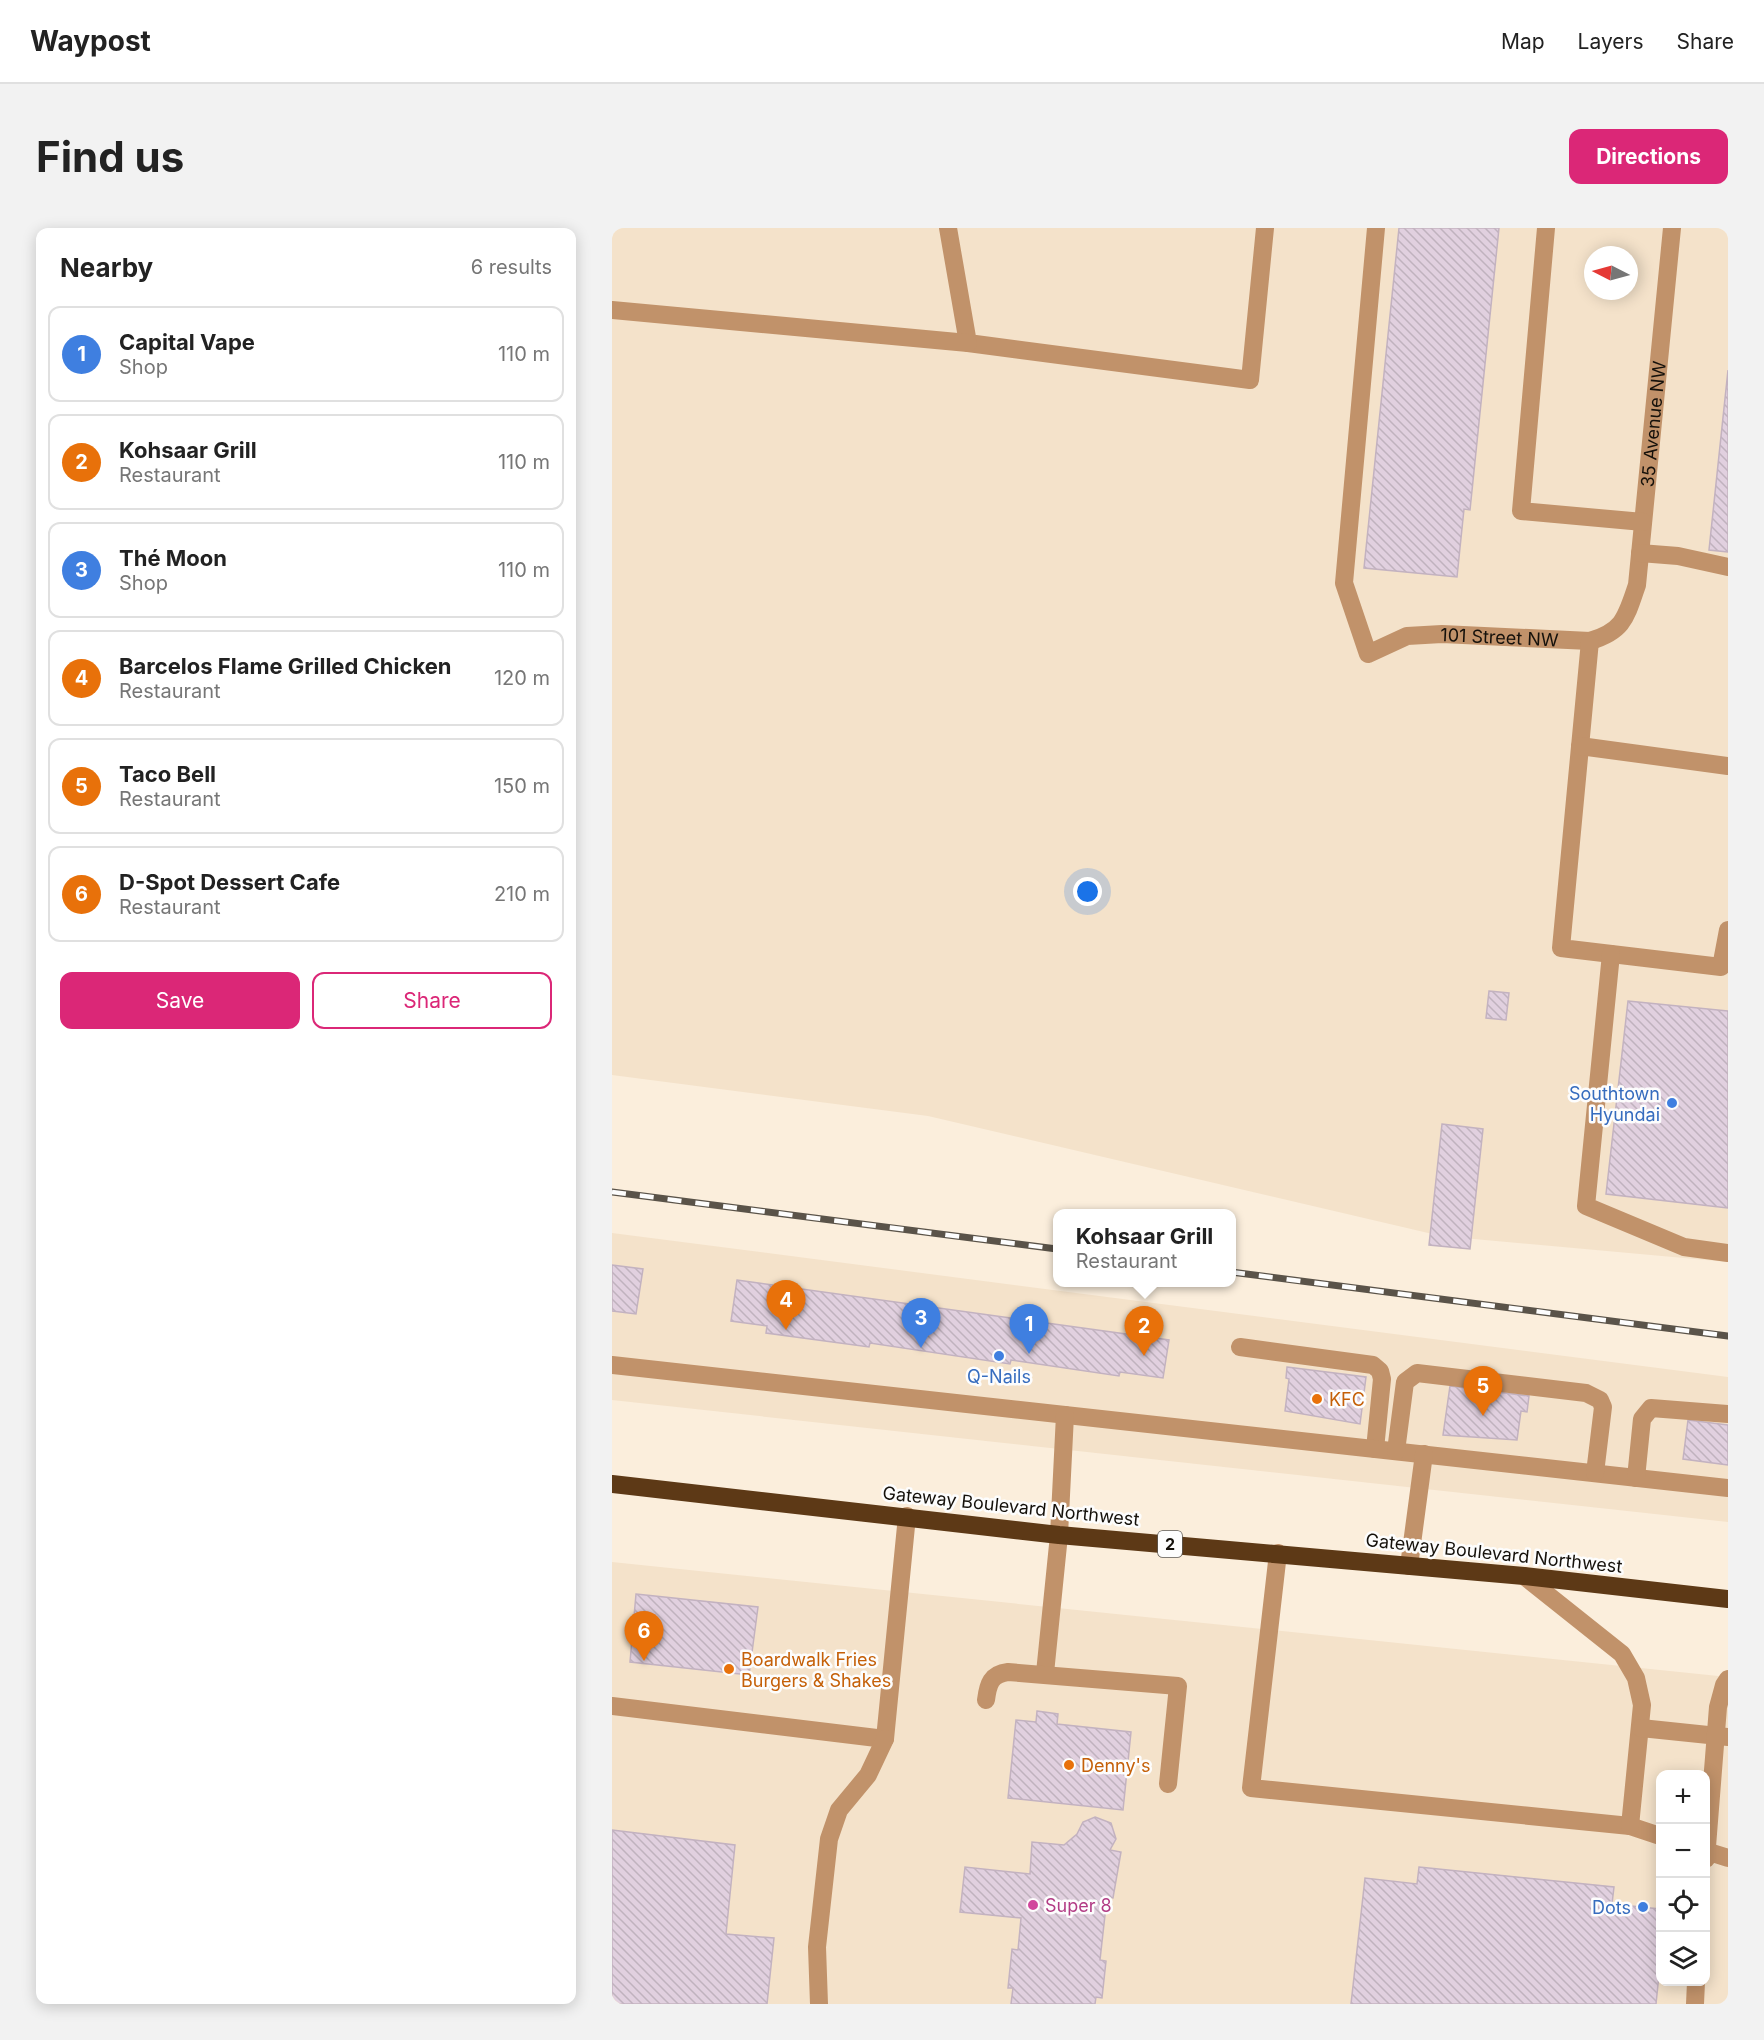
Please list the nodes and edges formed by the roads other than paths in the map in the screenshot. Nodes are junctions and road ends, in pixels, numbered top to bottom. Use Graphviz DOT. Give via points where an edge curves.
graph roads {
  1 [pos="948,228"];
  2 [pos="1265,228"];
  3 [pos="1376,228"];
  4 [pos="1546,228"];
  5 [pos="1672,228"];
  6 [pos="612,310"];
  7 [pos="969,343"];
  8 [pos="1643,522"];
  9 [pos="1640,553"];
  10 [pos="1728,567"];
  11 [pos="1626,618"];
  12 [pos="1590,641"];
  13 [pos="1580,746"];
  14 [pos="1728,766"];
  15 [pos="1728,930"];
  16 [pos="1611,954"];
  17 [pos="1728,1253"];
  18 [pos="1240,1347"];
  19 [pos="612,1365"];
  20 [pos="1065,1414"];
  21 [pos="1728,1414"];
  22 [pos="1375,1449"];
  23 [pos="1396,1451"];
  24 [pos="1424,1454"];
  25 [pos="1595,1473"];
  26 [pos="1636,1478"];
  27 [pos="612,1484"];
  28 [pos="1728,1488"];
  29 [pos="907,1516"];
  30 [pos="1059,1535"];
  31 [pos="1278,1554"];
  32 [pos="1409,1566"];
  33 [pos="1524,1576"];
  34 [pos="1728,1599"];
  35 [pos="1045,1673"];
  36 [pos="1728,1679"];
  37 [pos="986,1700"];
  38 [pos="612,1706"];
  39 [pos="1641,1728"];
  40 [pos="1721,1736"];
  41 [pos="885,1739"];
  42 [pos="1168,1784"];
  43 [pos="1710,1824"];
  44 [pos="1630,1826"];
  45 [pos="1656,1835"];
  46 [pos="1710,1852"];
  47 [pos="1728,1858"];
  48 [pos="1696,1986"];
  49 [pos="819,2004"];
  50 [pos="1695,2004"];
  1 -- 7 [label="street"];
  2 -- 7 [label="street" via="1250,380"];
  3 -- 12 [label="street, 101 Street NW" via="1344,583 1368,654 1407,636"];
  4 -- 8 [label="street" via="1521,511"];
  5 -- 8 [label="street, 35 Avenue NW"];
  6 -- 7 [label="street"];
  8 -- 9 [label="street, 35 Avenue NW"];
  9 -- 10 [label="street" via="1678,556"];
  9 -- 11 [label="street, 35 Avenue NW"];
  11 -- 12 [label="street, 101 Street NW" via="1611,635"];
  12 -- 13 [label="street"];
  13 -- 14 [label="street"];
  13 -- 16 [label="street" via="1561,948"];
  15 -- 16 [label="street" via="1721,967"];
  16 -- 17 [label="street" via="1586,1206 1684,1247"];
  18 -- 22 [label="street" via="1373,1365 1382,1379"];
  19 -- 20 [label="street"];
  20 -- 22 [label="street"];
  20 -- 30 [label="street"];
  21 -- 26 [label="street" via="1651,1408 1642,1419"];
  22 -- 23 [label="street"];
  23 -- 24 [label="street"];
  23 -- 25 [label="street" via="1405,1382 1417,1373 1594,1396 1603,1407"];
  24 -- 25 [label="street"];
  24 -- 32 [label="street"];
  25 -- 26 [label="street"];
  26 -- 28 [label="street"];
  27 -- 29 [label="highway, Gateway Boulevard Northwest / 2"];
  29 -- 30 [label="highway, Gateway Boulevard Northwest / 2"];
  29 -- 41 [label="street"];
  30 -- 31 [label="highway, Gateway Boulevard Northwest / 2"];
  30 -- 35 [label="street"];
  31 -- 32 [label="highway, Gateway Boulevard Northwest / 2"];
  31 -- 44 [label="street" via="1251,1788"];
  32 -- 33 [label="highway, Gateway Boulevard Northwest / 2"];
  33 -- 34 [label="highway, Gateway Boulevard Northwest / 2"];
  33 -- 39 [label="street" via="1622,1654 1640,1691"];
  35 -- 37 [label="street" via="999,1673 991,1679"];
  35 -- 42 [label="street" via="1178,1686"];
  36 -- 40 [label="street" via="1718,1707"];
  38 -- 41 [label="street"];
  39 -- 40 [label="street"];
  39 -- 44 [label="street"];
  40 -- 43 [label="street"];
  41 -- 49 [label="street" via="868,1775 839,1810 832,1825 817,1947"];
  44 -- 45 [label="street"];
  46 -- 47 [label="street"];
  48 -- 50 [label="street"];
}
